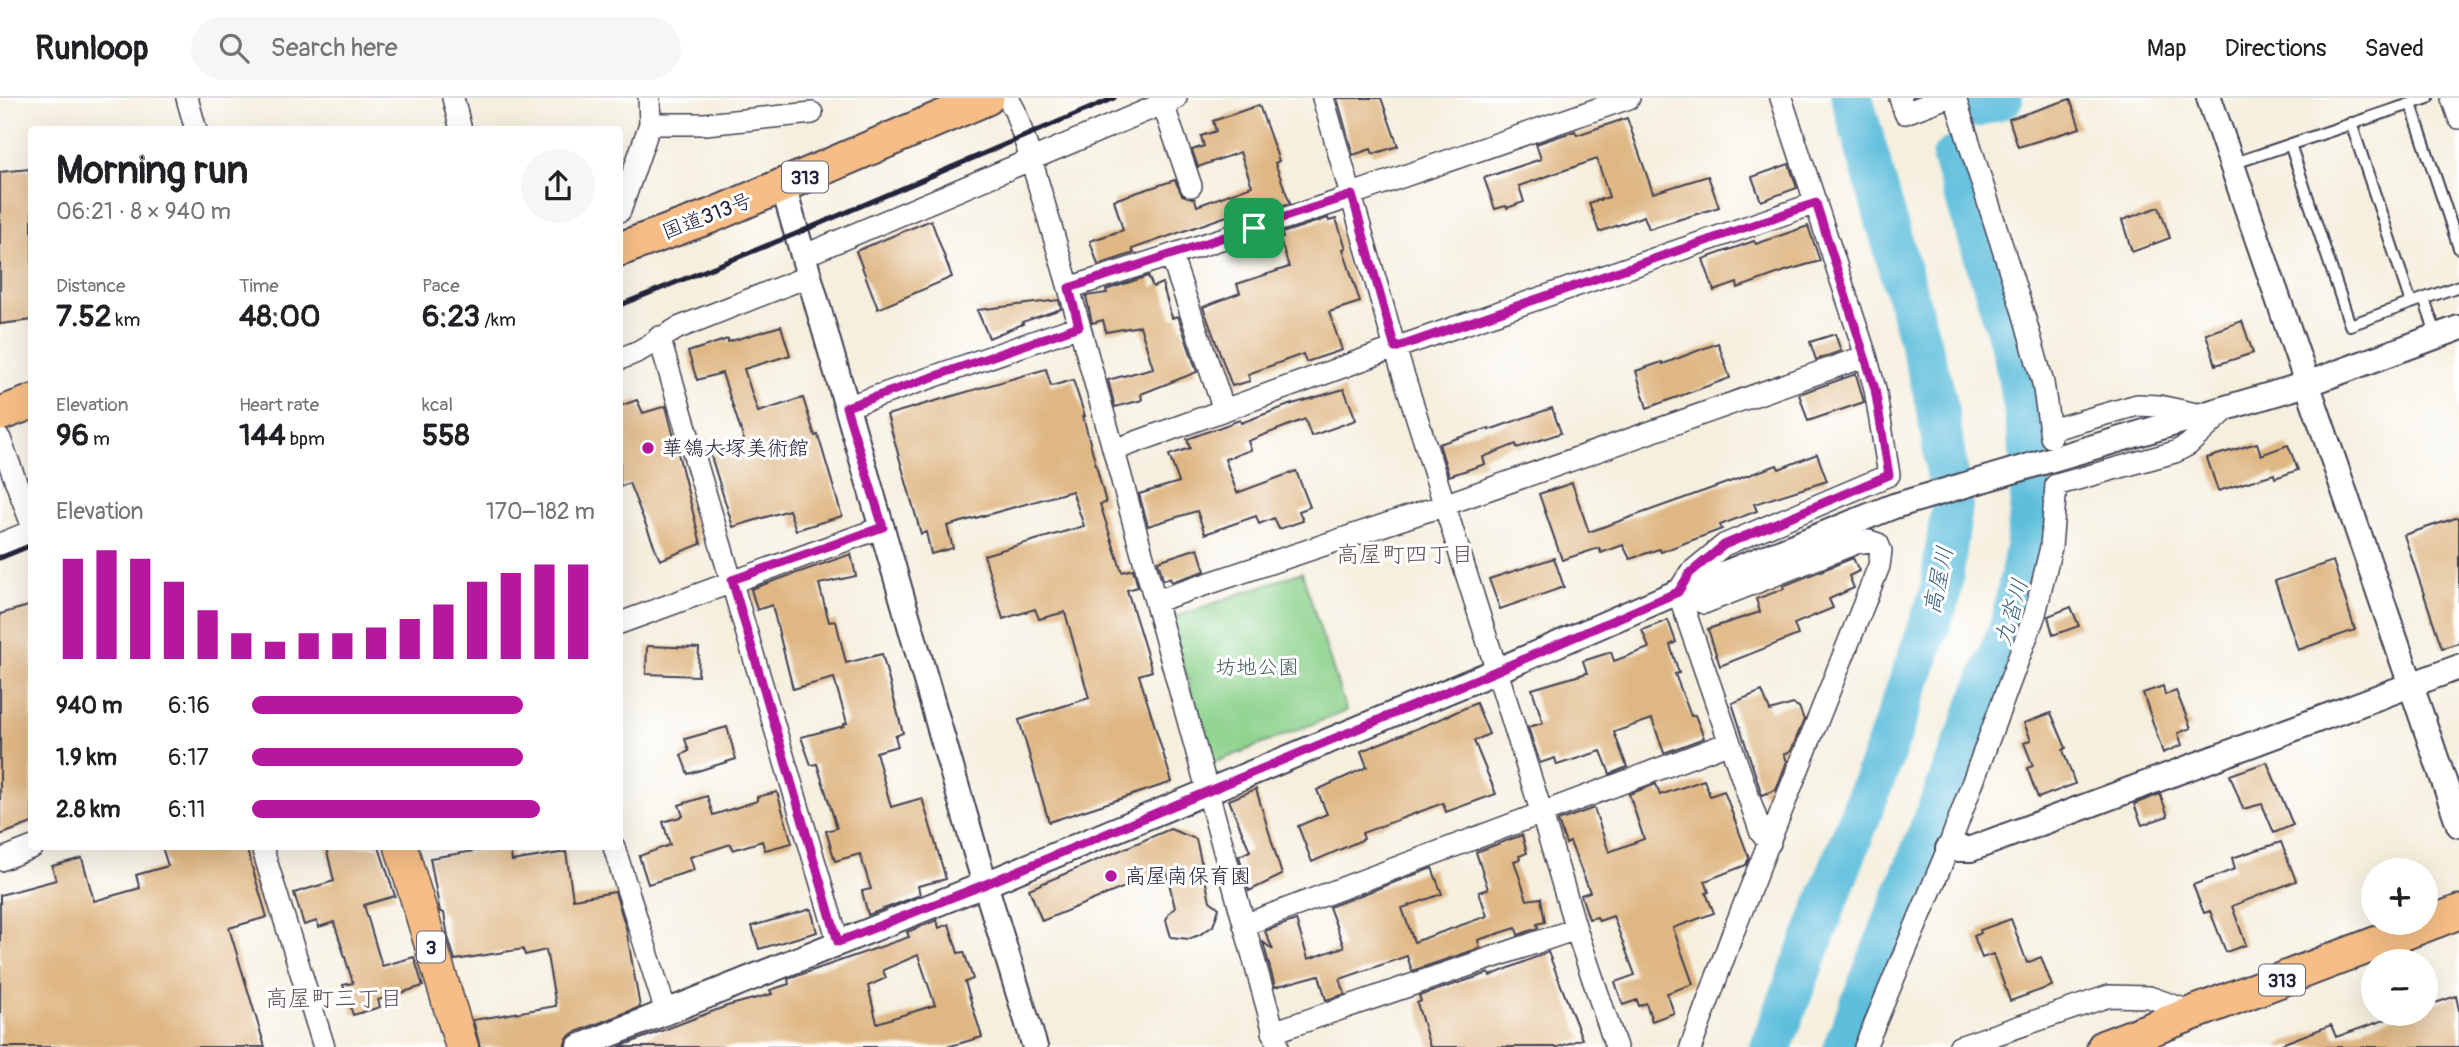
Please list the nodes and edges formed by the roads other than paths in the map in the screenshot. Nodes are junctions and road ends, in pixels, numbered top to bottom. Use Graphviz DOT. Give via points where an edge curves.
graph roads {
  1 [pos="187,98"];
  2 [pos="453,98"];
  3 [pos="649,98"];
  4 [pos="987,98"];
  5 [pos="1008,98"];
  6 [pos="1323,98"];
  7 [pos="1629,98"];
  8 [pos="1781,98"];
  9 [pos="1900,98"];
  10 [pos="1945,98"];
  11 [pos="1955,98"];
  12 [pos="2209,98"];
  13 [pos="2428,98"];
  14 [pos="2452,98"];
  15 [pos="1170,101"];
  16 [pos="2411,104"];
  17 [pos="812,113"];
  18 [pos="2459,118"];
  19 [pos="2351,123"];
  20 [pos="650,124"];
  21 [pos="194,126"];
  22 [pos="460,126"];
  23 [pos="2290,144"];
  24 [pos="1031,159"];
  25 [pos="2232,164"];
  26 [pos="783,186"];
  27 [pos="1191,186"];
  28 [pos="1352,195"];
  29 [pos="623,202"];
  30 [pos="1816,203"];
  31 [pos="623,248"];
  32 [pos="2459,248"];
  33 [pos="1171,255"];
  34 [pos="806,266"];
  35 [pos="2459,286"];
  36 [pos="1069,288"];
  37 [pos="2424,299"];
  38 [pos="2411,303"];
  39 [pos="1079,326"];
  40 [pos="2448,332"];
  41 [pos="659,337"];
  42 [pos="1395,348"];
  43 [pos="1866,356"];
  44 [pos="623,358"];
  45 [pos="2306,384"];
  46 [pos="28,404"];
  47 [pos="2230,406"];
  48 [pos="846,407"];
  49 [pos="1224,410"];
  50 [pos="0,414"];
  51 [pos="0,439"];
  52 [pos="1114,450"];
  53 [pos="2052,457"];
  54 [pos="1444,505"];
  55 [pos="28,514"];
  56 [pos="883,527"];
  57 [pos="28,533"];
  58 [pos="0,544"];
  59 [pos="732,580"];
  60 [pos="1678,592"];
  61 [pos="1156,601"];
  62 [pos="623,622"];
  63 [pos="2459,667"];
  64 [pos="1496,671"];
  65 [pos="2410,685"];
  66 [pos="1728,743"];
  67 [pos="1206,791"];
  68 [pos="1542,814"];
  69 [pos="2459,825"];
  70 [pos="1770,843"];
  71 [pos="28,849"];
  72 [pos="1948,849"];
  73 [pos="263,850"];
  74 [pos="402,850"];
  75 [pos="615,850"];
  76 [pos="0,860"];
  77 [pos="986,884"];
  78 [pos="2459,912"];
  79 [pos="1244,925"];
  80 [pos="1576,929"];
  81 [pos="838,942"];
  82 [pos="666,1012"];
  83 [pos="2195,1013"];
  84 [pos="1276,1040"];
  85 [pos="2116,1045"];
  86 [pos="324,1047"];
  87 [pos="462,1047"];
  88 [pos="579,1047"];
  89 [pos="1035,1047"];
  90 [pos="1616,1047"];
  91 [pos="1691,1047"];
  92 [pos="1865,1047"];
  93 [pos="1959,1047"];
  1 -- 21 [label="street"];
  2 -- 22 [label="street"];
  3 -- 20 [label="street"];
  4 -- 26 [label="highway, 国道313号 / 313"];
  5 -- 24 [label="street"];
  6 -- 28 [label="street"];
  7 -- 28 [label="street"];
  8 -- 30 [label="street"];
  9 -- 10 [label="street" via="1905,113"];
  11 -- 53 [label="street" via="2043,383"];
  12 -- 25 [label="street"];
  13 -- 16 [label="lane"];
  14 -- 18 [label="street"];
  15 -- 24 [label="street"];
  15 -- 27 [label="street"];
  16 -- 19 [label="lane"];
  16 -- 32 [label="lane"];
  17 -- 20 [label="street" via="705,124"];
  19 -- 23 [label="lane"];
  19 -- 38 [label="lane"];
  20 -- 29 [label="street"];
  23 -- 25 [label="lane"];
  23 -- 38 [label="lane" via="2350,325"];
  24 -- 34 [label="street"];
  24 -- 36 [label="street"];
  25 -- 45 [label="street"];
  26 -- 31 [label="highway, 国道313号 / 313"];
  26 -- 34 [label="street"];
  28 -- 33 [label="street"];
  28 -- 42 [label="street"];
  30 -- 42 [label="street"];
  30 -- 43 [label="street"];
  33 -- 36 [label="street"];
  33 -- 49 [label="street"];
  34 -- 41 [label="street" via="776,288"];
  34 -- 48 [label="street"];
  35 -- 37 [label="lane"];
  36 -- 39 [label="street"];
  37 -- 38 [label="lane"];
  37 -- 40 [label="lane"];
  39 -- 48 [label="street"];
  39 -- 52 [label="street"];
  40 -- 45 [label="street"];
  41 -- 44 [label="street"];
  41 -- 59 [label="street"];
  42 -- 49 [label="street"];
  42 -- 54 [label="street"];
  43 -- 54 [label="street"];
  43 -- 60 [label="street" via="1889,475 1724,545 1690,573"];
  45 -- 47 [label="street"];
  45 -- 65 [label="street"];
  46 -- 50 [label="highway"];
  47 -- 53 [label="street"];
  47 -- 53 [label="street" via="2175,452"];
  48 -- 56 [label="street"];
  49 -- 52 [label="street"];
  51 -- 55 [label="street"];
  52 -- 61 [label="street"];
  53 -- 60 [label="street" via="1894,506"];
  53 -- 72 [label="street" via="2051,547 2035,614"];
  54 -- 61 [label="street"];
  54 -- 64 [label="street"];
  56 -- 59 [label="street"];
  56 -- 77 [label="street"];
  57 -- 58 [label="street"];
  59 -- 62 [label="street"];
  59 -- 81 [label="street"];
  60 -- 64 [label="street"];
  60 -- 66 [label="street"];
  60 -- 70 [label="street" via="1704,603 1856,543 1869,541 1881,551"];
  61 -- 67 [label="street"];
  63 -- 65 [label="street"];
  64 -- 67 [label="street"];
  64 -- 68 [label="street"];
  65 -- 69 [label="street"];
  65 -- 72 [label="street" via="1971,849"];
  66 -- 68 [label="street"];
  66 -- 70 [label="street" via="1761,833"];
  67 -- 77 [label="street"];
  67 -- 79 [label="street"];
  68 -- 79 [label="street"];
  68 -- 80 [label="street"];
  70 -- 91 [label="street"];
  71 -- 76 [label="street"];
  72 -- 92 [label="street"];
  73 -- 86 [label="street"];
  74 -- 87 [label="main road, 3"];
  75 -- 82 [label="street"];
  77 -- 81 [label="street"];
  77 -- 89 [label="street"];
  78 -- 83 [label="highway, 313"];
  79 -- 84 [label="street"];
  80 -- 84 [label="street"];
  80 -- 90 [label="street"];
  81 -- 82 [label="street"];
  82 -- 88 [label="street"];
  83 -- 85 [label="highway, 313"];
  83 -- 93 [label="street" via="2149,997 2109,996"];
}
